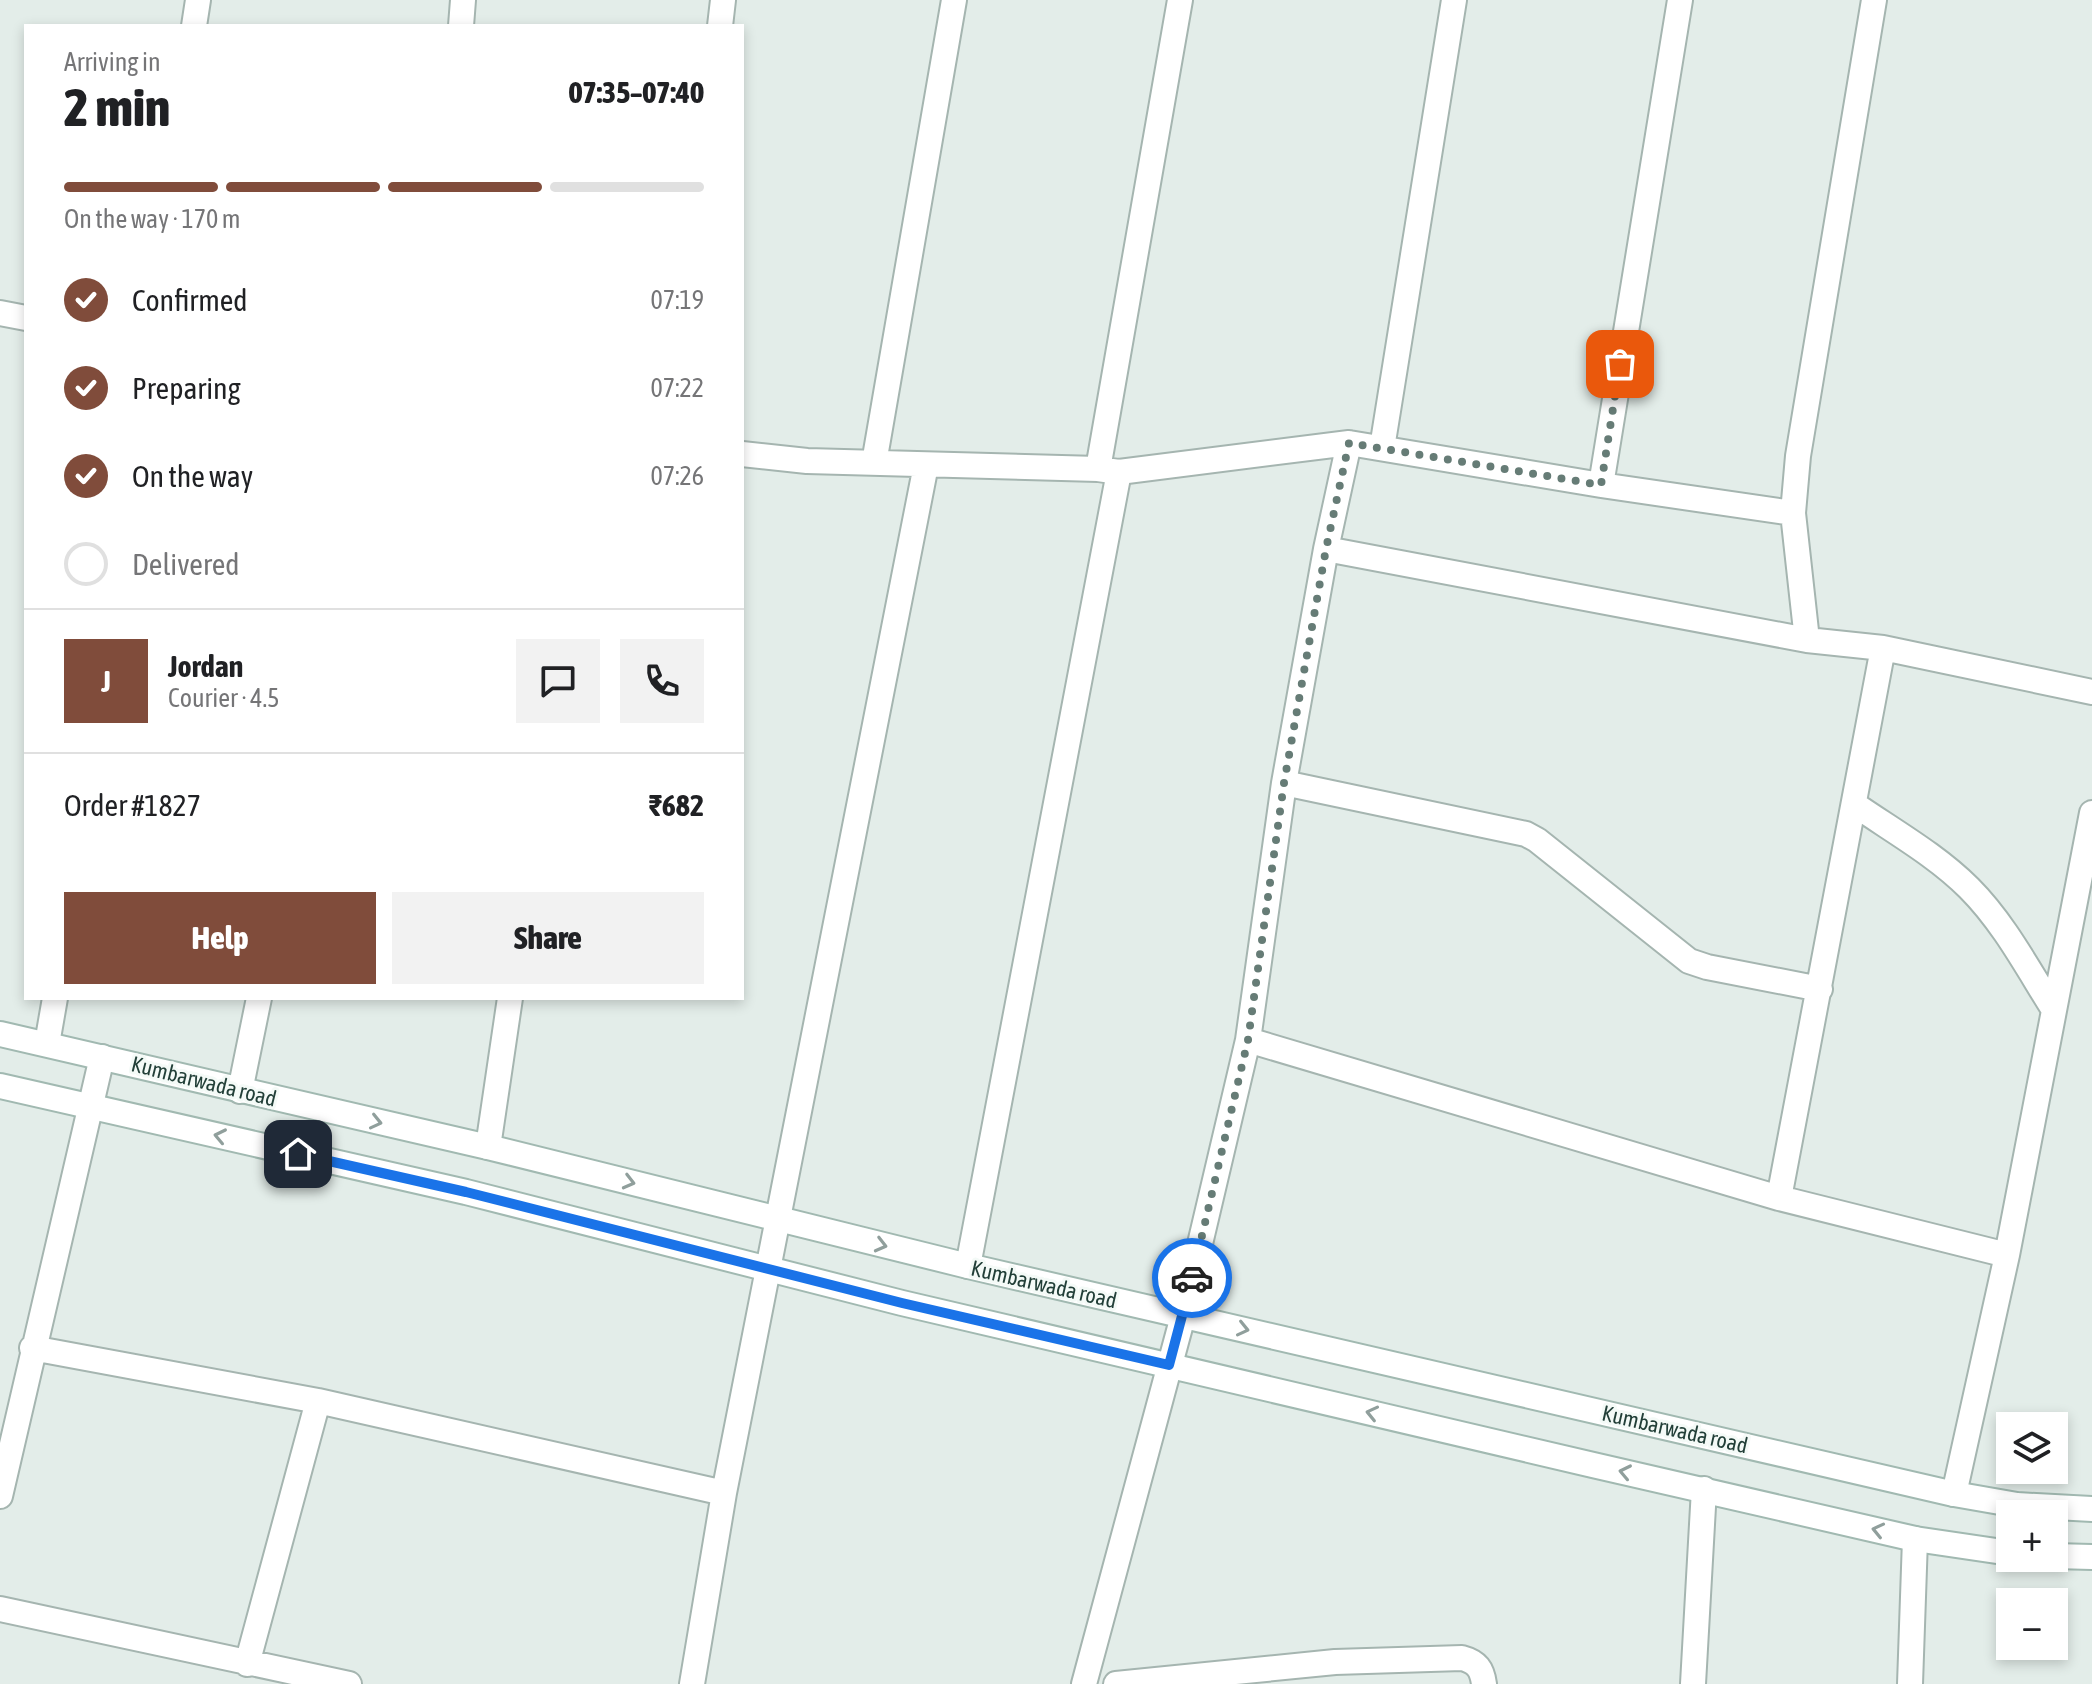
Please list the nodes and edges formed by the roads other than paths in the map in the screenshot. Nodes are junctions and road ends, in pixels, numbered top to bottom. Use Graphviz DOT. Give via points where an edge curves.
graph roads {
  1 [pos="198,0"];
  2 [pos="463,0"];
  3 [pos="723,0"];
  4 [pos="954,0"];
  5 [pos="1180,0"];
  6 [pos="1454,0"];
  7 [pos="1680,0"];
  8 [pos="1874,0"];
  9 [pos="194,24"];
  10 [pos="461,24"];
  11 [pos="720,24"];
  12 [pos="0,313"];
  13 [pos="24,318"];
  14 [pos="1349,443"];
  15 [pos="1382,448"];
  16 [pos="744,454"];
  17 [pos="874,463"];
  18 [pos="926,465"];
  19 [pos="1109,471"];
  20 [pos="1601,485"];
  21 [pos="1793,513"];
  22 [pos="1326,549"];
  23 [pos="1807,640"];
  24 [pos="1883,648"];
  25 [pos="2092,692"];
  26 [pos="1284,783"];
  27 [pos="1854,804"];
  28 [pos="2092,813"];
  29 [pos="1820,989"];
  30 [pos="55,1000"];
  31 [pos="259,1000"];
  32 [pos="510,1000"];
  33 [pos="2054,1010"];
  34 [pos="0,1034"];
  35 [pos="1248,1040"];
  36 [pos="47,1044"];
  37 [pos="102,1057"];
  38 [pos="0,1086"];
  39 [pos="240,1091"];
  40 [pos="91,1109"];
  41 [pos="488,1147"];
  42 [pos="1779,1198"];
  43 [pos="776,1219"];
  44 [pos="2007,1255"];
  45 [pos="968,1266"];
  46 [pos="768,1267"];
  47 [pos="1183,1316"];
  48 [pos="32,1348"];
  49 [pos="1169,1365"];
  50 [pos="318,1401"];
  51 [pos="1704,1489"];
  52 [pos="724,1493"];
  53 [pos="1954,1494"];
  54 [pos="0,1496"];
  55 [pos="2092,1509"];
  56 [pos="1915,1539"];
  57 [pos="1996,1551"];
  58 [pos="2068,1556"];
  59 [pos="2092,1557"];
  60 [pos="0,1609"];
  61 [pos="247,1664"];
  62 [pos="1336,1673"];
  63 [pos="349,1684"];
  64 [pos="692,1684"];
  65 [pos="1084,1684"];
  66 [pos="1116,1684"];
  67 [pos="1484,1684"];
  68 [pos="1693,1684"];
  69 [pos="1910,1684"];
  1 -- 9 [label="street"];
  2 -- 10 [label="street"];
  3 -- 11 [label="street"];
  4 -- 17 [label="street"];
  5 -- 19 [label="street"];
  6 -- 15 [label="street"];
  7 -- 20 [label="street"];
  8 -- 21 [label="street"];
  12 -- 13 [label="street"];
  14 -- 15 [label="street"];
  14 -- 19 [label="street"];
  14 -- 22 [label="street"];
  15 -- 20 [label="street"];
  16 -- 17 [label="street"];
  17 -- 18 [label="street"];
  18 -- 19 [label="street"];
  18 -- 43 [label="street"];
  19 -- 45 [label="street"];
  20 -- 21 [label="street"];
  21 -- 23 [label="street"];
  22 -- 23 [label="street"];
  22 -- 26 [label="street"];
  23 -- 24 [label="street"];
  24 -- 25 [label="street"];
  24 -- 27 [label="street"];
  26 -- 29 [label="street" via="1526,834 1689,961"];
  26 -- 35 [label="street"];
  27 -- 29 [label="street"];
  27 -- 33 [label="street" via="1969,888 1993,915"];
  28 -- 33 [label="street"];
  29 -- 42 [label="street"];
  30 -- 36 [label="street"];
  31 -- 39 [label="street"];
  32 -- 41 [label="street"];
  33 -- 44 [label="street"];
  34 -- 36 [label="street, Kumbarwada road"];
  35 -- 42 [label="street"];
  35 -- 47 [label="street"];
  36 -- 37 [label="street, Kumbarwada road"];
  37 -- 39 [label="street, Kumbarwada road"];
  37 -- 40 [label="street"];
  38 -- 40 [label="street"];
  39 -- 41 [label="street, Kumbarwada road, one-way"];
  46 -- 40 [label="street, one-way" via="466,1192"];
  40 -- 48 [label="street"];
  41 -- 43 [label="street, Kumbarwada road, one-way"];
  42 -- 44 [label="street"];
  43 -- 45 [label="street, Kumbarwada road, one-way"];
  43 -- 46 [label="street"];
  44 -- 53 [label="street"];
  45 -- 47 [label="street, Kumbarwada road"];
  46 -- 49 [label="street"];
  46 -- 52 [label="street"];
  47 -- 49 [label="street"];
  47 -- 53 [label="street, Kumbarwada road, one-way"];
  48 -- 50 [label="street"];
  48 -- 54 [label="street"];
  51 -- 49 [label="street, one-way"];
  49 -- 65 [label="street"];
  50 -- 52 [label="street"];
  50 -- 61 [label="street"];
  56 -- 51 [label="street, one-way"];
  51 -- 68 [label="street"];
  52 -- 64 [label="street"];
  53 -- 55 [label="street, Kumbarwada road" via="2017,1505"];
  56 -- 57 [label="street"];
  56 -- 69 [label="street"];
  58 -- 59 [label="street"];
  60 -- 61 [label="street"];
  61 -- 63 [label="street"];
  62 -- 66 [label="street"];
  62 -- 67 [label="street" via="1462,1658 1481,1669"];
}
